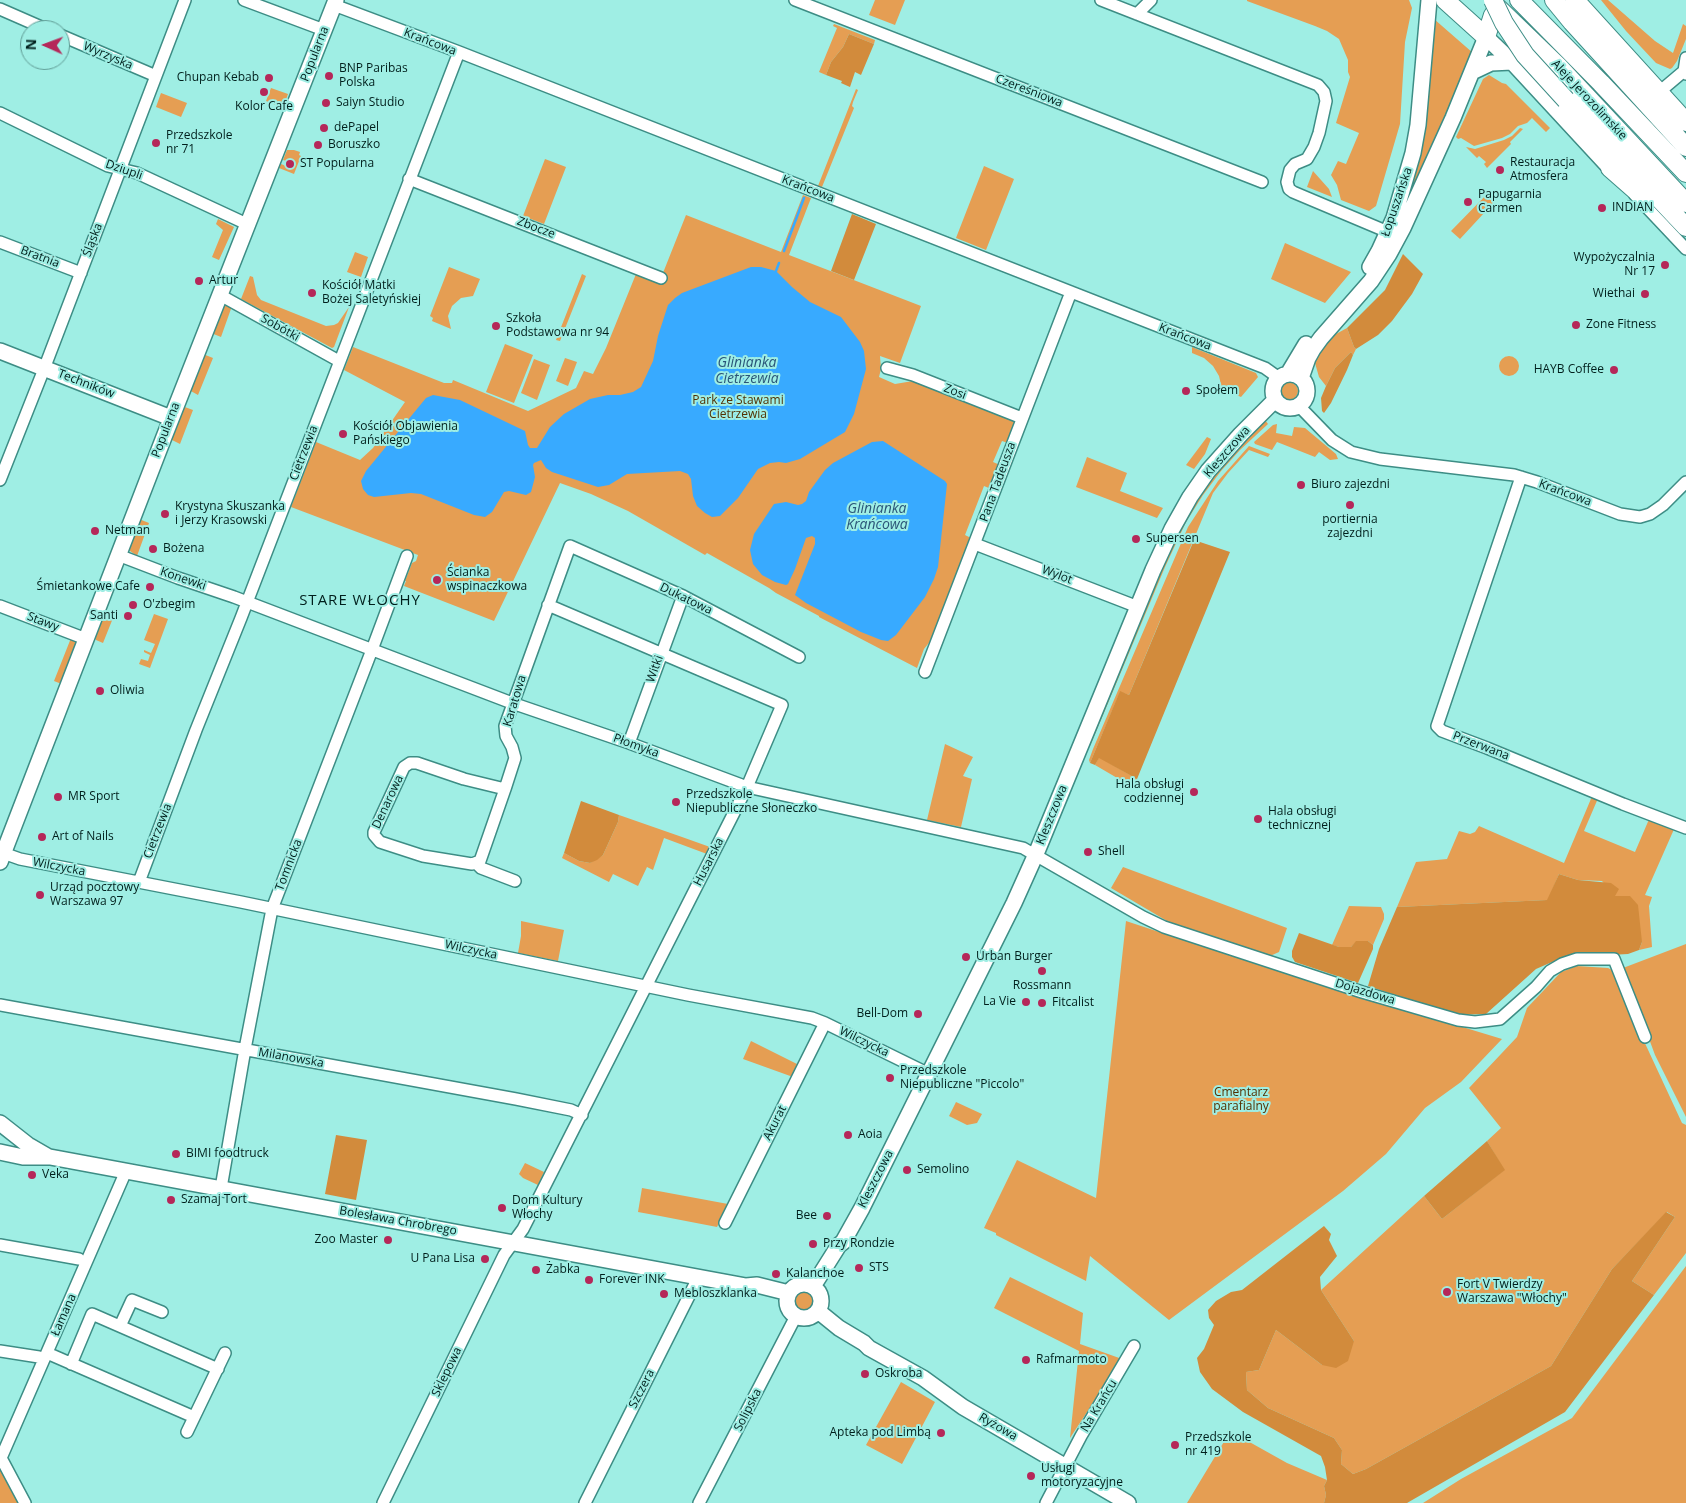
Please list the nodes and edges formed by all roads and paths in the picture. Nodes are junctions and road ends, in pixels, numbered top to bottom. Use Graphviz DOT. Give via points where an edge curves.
graph roads {
  1 [pos="185,0"];
  2 [pos="244,0"];
  3 [pos="796,0"];
  4 [pos="1100,0"];
  5 [pos="1151,0"];
  6 [pos="1429,0"];
  7 [pos="1445,0"];
  8 [pos="1519,0"];
  9 [pos="1554,0"];
  10 [pos="1575,0"];
  11 [pos="335,2"];
  12 [pos="1493,5"];
  13 [pos="0,10"];
  14 [pos="1458,12"];
  15 [pos="1137,14"];
  16 [pos="24,20"];
  17 [pos="324,30"];
  18 [pos="1486,37"];
  19 [pos="70,39"];
  20 [pos="459,52"];
  21 [pos="1686,58"];
  22 [pos="1512,62"];
  23 [pos="1472,72"];
  24 [pos="1685,72"];
  25 [pos="156,76"];
  26 [pos="1658,93"];
  27 [pos="0,113"];
  28 [pos="1686,122"];
  29 [pos="1686,147"];
  30 [pos="1610,168"];
  31 [pos="120,169"];
  32 [pos="1686,173"];
  33 [pos="409,179"];
  34 [pos="1262,182"];
  35 [pos="1686,203"];
  36 [pos="248,225"];
  37 [pos="1686,227"];
  38 [pos="1686,231"];
  39 [pos="1388,232"];
  40 [pos="0,242"];
  41 [pos="1686,249"];
  42 [pos="81,273"];
  43 [pos="661,278"];
  44 [pos="1071,292"];
  45 [pos="220,296"];
  46 [pos="0,351"];
  47 [pos="339,361"];
  48 [pos="44,368"];
  49 [pos="887,368"];
  50 [pos="1290,377"];
  51 [pos="1274,400"];
  52 [pos="1299,406"];
  53 [pos="171,418"];
  54 [pos="1022,418"];
  55 [pos="1521,478"];
  56 [pos="0,480"];
  57 [pos="1686,482"];
  58 [pos="975,544"];
  59 [pos="570,546"];
  60 [pos="118,555"];
  61 [pos="406,556"];
  62 [pos="683,596"];
  63 [pos="247,603"];
  64 [pos="548,605"];
  65 [pos="0,606"];
  66 [pos="1138,607"];
  67 [pos="86,639"];
  68 [pos="372,650"];
  69 [pos="661,653"];
  70 [pos="799,657"];
  71 [pos="925,672"];
  72 [pos="512,703"];
  73 [pos="629,743"];
  74 [pos="747,787"];
  75 [pos="505,789"];
  76 [pos="1686,828"];
  77 [pos="1036,854"];
  78 [pos="2,858"];
  79 [pos="479,861"];
  80 [pos="515,881"];
  81 [pos="139,882"];
  82 [pos="272,909"];
  83 [pos="646,986"];
  84 [pos="0,1005"];
  85 [pos="825,1023"];
  86 [pos="1645,1037"];
  87 [pos="245,1049"];
  88 [pos="929,1074"];
  89 [pos="582,1115"];
  90 [pos="0,1123"];
  91 [pos="0,1152"];
  92 [pos="50,1157"];
  93 [pos="126,1171"];
  94 [pos="221,1188"];
  95 [pos="725,1223"];
  96 [pos="513,1242"];
  97 [pos="843,1242"];
  98 [pos="0,1245"];
  99 [pos="79,1259"];
  100 [pos="699,1276"];
  101 [pos="811,1285"];
  102 [pos="803,1306"];
  103 [pos="162,1312"];
  104 [pos="120,1326"];
  105 [pos="1134,1346"];
  106 [pos="0,1351"];
  107 [pos="225,1353"];
  108 [pos="43,1355"];
  109 [pos="71,1364"];
  110 [pos="218,1369"];
  111 [pos="194,1417"];
  112 [pos="187,1432"];
  113 [pos="0,1457"];
  114 [pos="1065,1466"];
  115 [pos="25,1503"];
  116 [pos="383,1503"];
  117 [pos="585,1503"];
  118 [pos="699,1503"];
  119 [pos="1046,1503"];
  120 [pos="1128,1503"];
  1 -- 25 [label="street, Śląska"];
  2 -- 17 [label="street"];
  3 -- 34 [label="street, Czereśniowa"];
  4 -- 15 [label="street"];
  5 -- 15 [label="street"];
  6 -- 39 [label="main road, Łopuszańska" via="1415,144"];
  7 -- 14 [label="main road"];
  8 -- 32 [label="main road, Aleje Jerozolimskie"];
  9 -- 29 [label="main road"];
  10 -- 26 [label="main road"];
  11 -- 17 [label="main road, Popularna"];
  11 -- 20 [label="street, Krańcowa"];
  12 -- 14 [label="main road" via="1482,15"];
  12 -- 18 [label="main road"];
  12 -- 35 [label="main road, Aleje Jerozolimskie" via="1558,66"];
  12 -- 37 [label="main road, bridge" via="1525,55"];
  13 -- 16 [label="street"];
  14 -- 18 [label="main road"];
  15 -- 39 [label="street" via="1318,85 1326,95 1326,106 1311,153 1307,159 1295,164 1287,176 1289,189"];
  17 -- 36 [label="main road, Popularna"];
  18 -- 22 [label="main road"];
  18 -- 23 [label="main road, Łopuszańska"];
  19 -- 25 [label="street, Wyrzyska"];
  20 -- 33 [label="street, Cietrzewia"];
  20 -- 44 [label="street, Krańcowa"];
  21 -- 24 [label="street"];
  22 -- 23 [label="main road" via="1491,63"];
  22 -- 30 [label="main road"];
  23 -- 50 [label="main road, Łopuszańska" via="1390,254"];
  24 -- 26 [label="street"];
  25 -- 31 [label="street, Śląska"];
  26 -- 28 [label="main road"];
  27 -- 31 [label="street, Dziupli"];
  30 -- 38 [label="main road"];
  30 -- 41 [label="street"];
  31 -- 36 [label="street, Dziupli"];
  31 -- 42 [label="street, Śląska"];
  33 -- 43 [label="street, Zbocze"];
  33 -- 47 [label="street, Cietrzewia"];
  36 -- 45 [label="main road, Popularna"];
  39 -- 50 [label="main road, Łopuszańska" via="1370,267 1303,349"];
  40 -- 42 [label="street, Bratnia"];
  42 -- 48 [label="street, Śląska"];
  44 -- 50 [label="street, Krańcowa"];
  44 -- 54 [label="street, Pana Tadeusza"];
  45 -- 47 [label="street, Sobótki"];
  45 -- 53 [label="main road, Popularna"];
  46 -- 48 [label="main road, Techników"];
  47 -- 63 [label="street, Cietrzewia"];
  48 -- 53 [label="main road, Techników"];
  48 -- 56 [label="street, Śląska"];
  49 -- 54 [label="street, Zosi"];
  50 -- 51 [label="main road" via="1273,388"];
  50 -- 52 [label="main road" via="1305,384 1307,391"];
  51 -- 52 [label="main road" via="1284,407"];
  51 -- 66 [label="main road, Kleszczowa" via="1225,451 1190,497 1172,529"];
  52 -- 55 [label="street, Krańcowa" via="1332,440 1352,452"];
  53 -- 60 [label="main road, Popularna"];
  54 -- 58 [label="street, Pana Tadeusza"];
  55 -- 57 [label="street, Krańcowa" via="1620,514 1640,518 1656,511"];
  55 -- 76 [label="street, Przerwana" via="1437,726 1442,731"];
  58 -- 66 [label="street, Wylot"];
  58 -- 71 [label="street, Pana Tadeusza"];
  59 -- 62 [label="street, Dukatowa"];
  59 -- 64 [label="street, Karatowa"];
  60 -- 63 [label="street, Konewki"];
  60 -- 67 [label="main road, Popularna"];
  61 -- 68 [label="street, Tomnicka"];
  62 -- 69 [label="street, Witki"];
  62 -- 70 [label="street, Dukatowa"];
  63 -- 68 [label="street, Płomyka"];
  63 -- 81 [label="street, Cietrzewia"];
  64 -- 69 [label="street, Husarska"];
  64 -- 72 [label="street, Karatowa"];
  65 -- 67 [label="street, Stawy"];
  66 -- 77 [label="main road, Kleszczowa"];
  67 -- 78 [label="main road, Popularna"];
  68 -- 72 [label="street, Płomyka"];
  68 -- 82 [label="street, Tomnicka"];
  69 -- 73 [label="street, Witki"];
  69 -- 74 [label="street, Husarska" via="782,705"];
  72 -- 73 [label="street, Płomyka"];
  72 -- 75 [label="street, Karatowa" via="505,732 515,758"];
  73 -- 74 [label="street, Płomyka"];
  74 -- 77 [label="street, Płomyka" via="1017,846"];
  74 -- 83 [label="street, Husarska"];
  75 -- 79 [label="street, Karatowa"];
  75 -- 79 [label="street, Denarowa" via="410,763 404,767 374,832 380,842 423,856"];
  77 -- 86 [label="street, Dojazdowa" via="1164,927 1458,1020 1500,1019 1562,964 1577,959 1614,959"];
  77 -- 88 [label="main road, Kleszczowa"];
  78 -- 81 [label="street, Wilczycka"];
  79 -- 80 [label="street, Denarowa" via="481,868"];
  81 -- 82 [label="street, Wilczycka"];
  82 -- 83 [label="street, Wilczycka"];
  82 -- 87 [label="street, Tomnicka"];
  83 -- 85 [label="street, Wilczycka"];
  83 -- 89 [label="street, Husarska"];
  84 -- 87 [label="street, Milanowska"];
  85 -- 88 [label="street, Wilczycka"];
  85 -- 95 [label="street, Akurat"];
  87 -- 89 [label="street, Milanowska" via="516,1099"];
  87 -- 94 [label="street, Tomnicka"];
  88 -- 97 [label="main road, Kleszczowa"];
  89 -- 96 [label="street, Husarska" via="523,1229"];
  90 -- 92 [label="main road, Bolesława Chrobrego"];
  91 -- 92 [label="main road, Bolesława Chrobrego" via="23,1157"];
  92 -- 93 [label="main road, Bolesława Chrobrego"];
  93 -- 94 [label="main road, Bolesława Chrobrego"];
  93 -- 108 [label="street, Łamana"];
  94 -- 96 [label="main road, Bolesława Chrobrego"];
  96 -- 100 [label="main road, Bolesława Chrobrego"];
  96 -- 116 [label="street, Sklepowa"];
  97 -- 101 [label="main road, Kleszczowa"];
  97 -- 102 [label="main road, Kleszczowa" via="843,1253"];
  98 -- 99 [label="street"];
  100 -- 102 [label="main road, Bolesława Chrobrego" via="746,1286 751,1291"];
  100 -- 117 [label="street, Szczera"];
  101 -- 102 [label="main road" via="817,1289"];
  101 -- 102 [label="main road" via="799,1284"];
  102 -- 114 [label="main road, Ryżowa" via="854,1345 869,1348 922,1378 963,1407"];
  102 -- 118 [label="street, Solipska"];
  103 -- 104 [label="street" via="132,1300"];
  104 -- 109 [label="street" via="92,1314"];
  104 -- 110 [label="street"];
  105 -- 114 [label="street, Na Krańcu"];
  106 -- 108 [label="street"];
  107 -- 110 [label="street"];
  108 -- 109 [label="street"];
  108 -- 113 [label="street, Łamana"];
  109 -- 111 [label="street"];
  110 -- 111 [label="street"];
  111 -- 112 [label="street"];
  113 -- 115 [label="street"];
  114 -- 119 [label="street, Na Krańcu"];
  114 -- 120 [label="main road, Ryżowa"];
}
